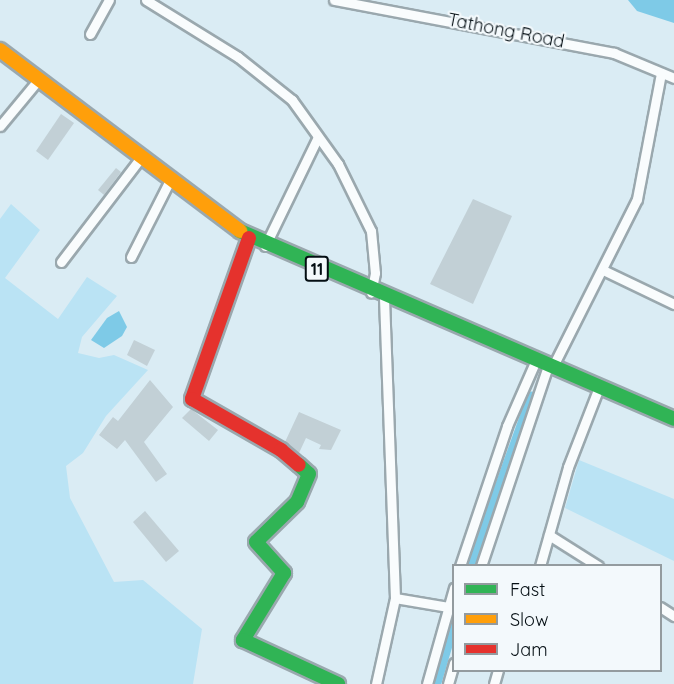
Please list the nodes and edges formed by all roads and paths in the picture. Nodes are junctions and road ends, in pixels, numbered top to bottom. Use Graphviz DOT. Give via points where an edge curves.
graph roads {
  1 [pos="109,0"];
  2 [pos="146,0"];
  3 [pos="334,0"];
  4 [pos="90,34"];
  5 [pos="0,50"];
  6 [pos="662,73"];
  7 [pos="674,78"];
  8 [pos="38,80"];
  9 [pos="0,126"];
  10 [pos="318,137"];
  11 [pos="139,160"];
  12 [pos="169,182"];
  13 [pos="249,238"];
  14 [pos="265,246"];
  15 [pos="131,257"];
  16 [pos="61,262"];
  17 [pos="603,270"];
  18 [pos="378,295"];
  19 [pos="674,304"];
  20 [pos="545,365"];
  21 [pos="599,387"];
  22 [pos="674,419"];
  23 [pos="549,535"];
  24 [pos="461,564"];
  25 [pos="482,564"];
  26 [pos="541,564"];
  27 [pos="595,564"];
  28 [pos="452,592"];
  29 [pos="395,598"];
  30 [pos="448,607"];
  31 [pos="452,667"];
  32 [pos="338,684"];
  33 [pos="376,684"];
  34 [pos="427,684"];
  35 [pos="448,684"];
  1 -- 4 [label="street"];
  2 -- 10 [label="street" via="262,75 292,100"];
  3 -- 6 [label="street, Tathong Road" via="614,52"];
  5 -- 8 [label="main road, 11"];
  6 -- 7 [label="street, Tathong Road"];
  6 -- 17 [label="street" via="643,181"];
  8 -- 9 [label="street"];
  8 -- 11 [label="main road, 11"];
  10 -- 14 [label="street"];
  10 -- 18 [label="street" via="338,164 371,231"];
  11 -- 12 [label="main road, 11"];
  11 -- 16 [label="street"];
  12 -- 13 [label="main road, 11"];
  12 -- 15 [label="street"];
  13 -- 14 [label="main road, 11"];
  13 -- 32 [label="main road" via="192,399 281,450 309,474 297,502 256,542 284,573 243,640"];
  14 -- 18 [label="main road, 11"];
  17 -- 19 [label="street"];
  17 -- 20 [label="street"];
  18 -- 20 [label="main road, 11"];
  18 -- 29 [label="street"];
  20 -- 21 [label="main road, 11"];
  20 -- 24 [label="street" via="507,426"];
  20 -- 25 [label="street"];
  21 -- 22 [label="main road, 11"];
  21 -- 23 [label="street" via="568,467"];
  23 -- 26 [label="street"];
  23 -- 27 [label="street"];
  28 -- 30 [label="street"];
  29 -- 30 [label="street"];
  29 -- 33 [label="street"];
  30 -- 34 [label="street"];
  31 -- 35 [label="street"];
}
